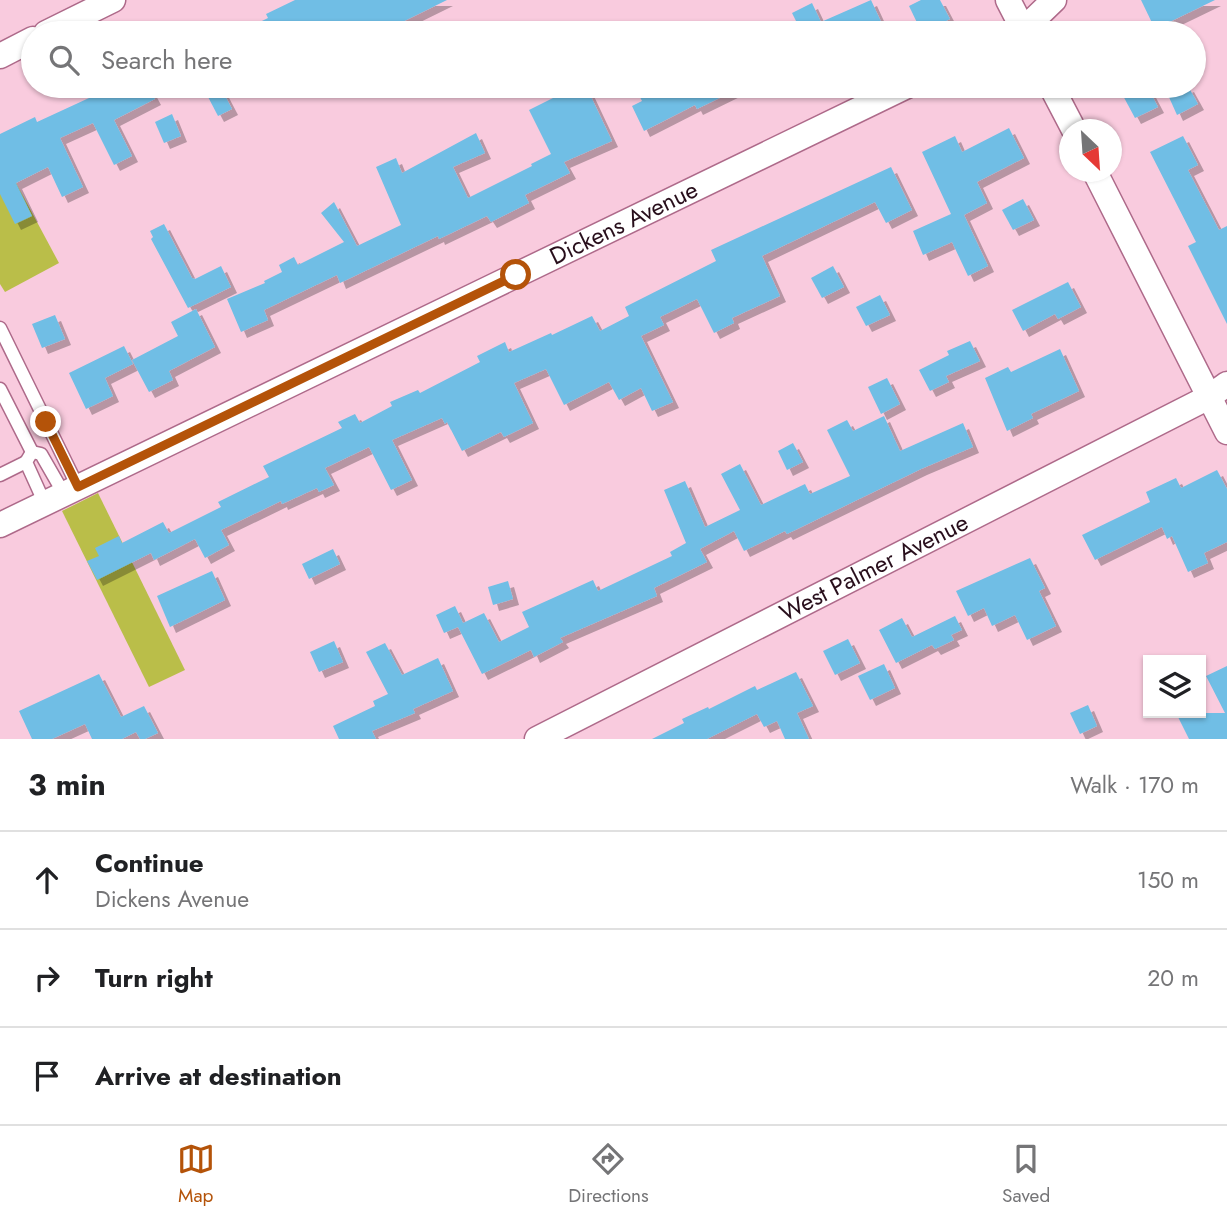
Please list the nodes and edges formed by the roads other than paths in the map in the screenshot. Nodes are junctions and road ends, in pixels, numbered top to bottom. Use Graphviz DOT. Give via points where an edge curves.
graph roads {
  1 [pos="113,0"];
  2 [pos="1008,0"];
  3 [pos="1054,0"];
  4 [pos="70,21"];
  5 [pos="1017,21"];
  6 [pos="1032,21"];
  7 [pos="21,45"];
  8 [pos="0,55"];
  9 [pos="882,98"];
  10 [pos="1057,98"];
  11 [pos="1068,119"];
  12 [pos="1101,182"];
  13 [pos="0,328"];
  14 [pos="0,388"];
  15 [pos="1218,390"];
  16 [pos="1227,432"];
  17 [pos="29,457"];
  18 [pos="0,475"];
  19 [pos="62,495"];
  20 [pos="0,525"];
  21 [pos="537,739"];
  1 -- 4 [label="street"];
  2 -- 5 [label="street"];
  3 -- 6 [label="street"];
  7 -- 8 [label="street"];
  9 -- 19 [label="street, Dickens Avenue"];
  10 -- 11 [label="street"];
  12 -- 15 [label="street"];
  13 -- 19 [label="lane"];
  14 -- 17 [label="lane"];
  15 -- 16 [label="street"];
  15 -- 21 [label="street, West Palmer Avenue"];
  17 -- 18 [label="lane"];
  17 -- 19 [label="lane"];
  17 -- 19 [label="lane" via="41,453"];
  19 -- 20 [label="street, Dickens Avenue"];
}
